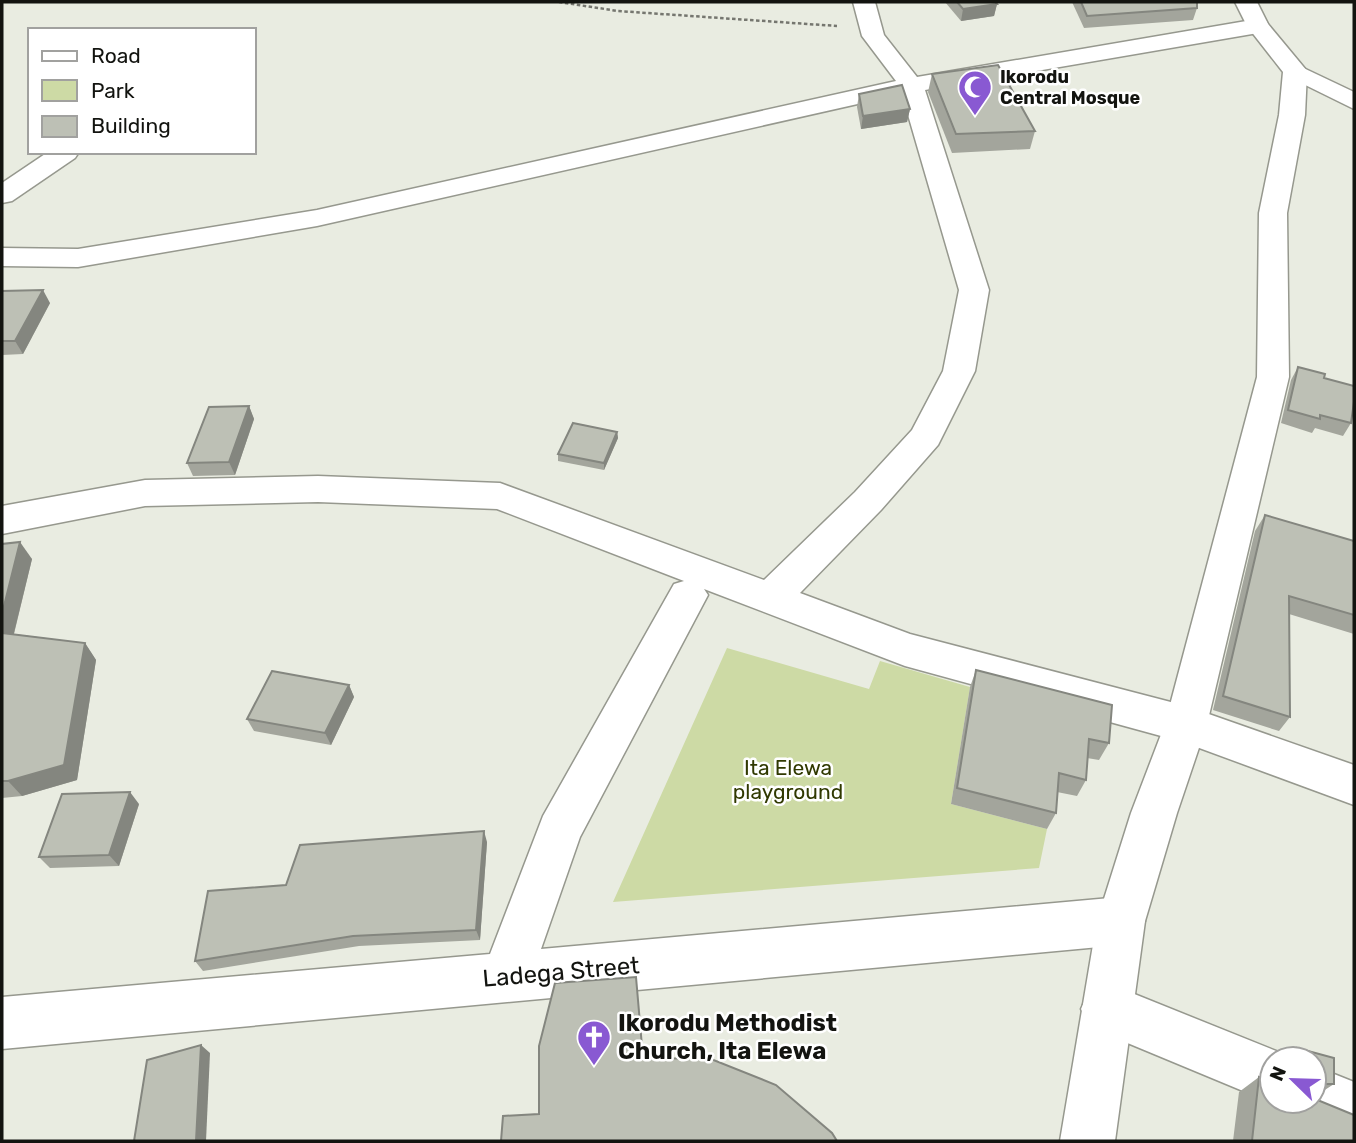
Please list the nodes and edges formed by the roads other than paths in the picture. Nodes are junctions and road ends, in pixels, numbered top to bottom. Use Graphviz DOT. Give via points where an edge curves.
graph roads {
  1 [pos="1252,14"];
  2 [pos="867,15"];
  3 [pos="1295,71"];
  4 [pos="911,85"];
  5 [pos="1354,102"];
  6 [pos="63,154"];
  7 [pos="2,195"];
  8 [pos="2,257"];
  9 [pos="2,520"];
  10 [pos="688,596"];
  11 [pos="769,599"];
  12 [pos="1186,724"];
  13 [pos="1354,785"];
  14 [pos="1121,921"];
  15 [pos="506,977"];
  16 [pos="1107,1009"];
  17 [pos="2,1023"];
  18 [pos="1258,1070"];
  19 [pos="1328,1099"];
  20 [pos="1354,1110"];
  21 [pos="1087,1141"];
  1 -- 3 [label="street"];
  1 -- 4 [label="street"];
  2 -- 4 [label="street" via="873,36"];
  3 -- 5 [label="street"];
  3 -- 12 [label="street" via="1292,115 1273,213 1273,377"];
  4 -- 8 [label="street" via="317,218 78,258"];
  4 -- 11 [label="street" via="974,290 959,371 926,437"];
  6 -- 7 [label="street"];
  9 -- 11 [label="street" via="145,493 318,489 500,496"];
  10 -- 15 [label="street" via="559,831"];
  11 -- 12 [label="street" via="905,649"];
  12 -- 13 [label="street"];
  12 -- 14 [label="street"];
  14 -- 15 [label="street, Ladega Street"];
  14 -- 16 [label="street"];
  15 -- 17 [label="street, Ladega Street"];
  16 -- 18 [label="street"];
  16 -- 21 [label="street"];
  19 -- 20 [label="street"];
}
